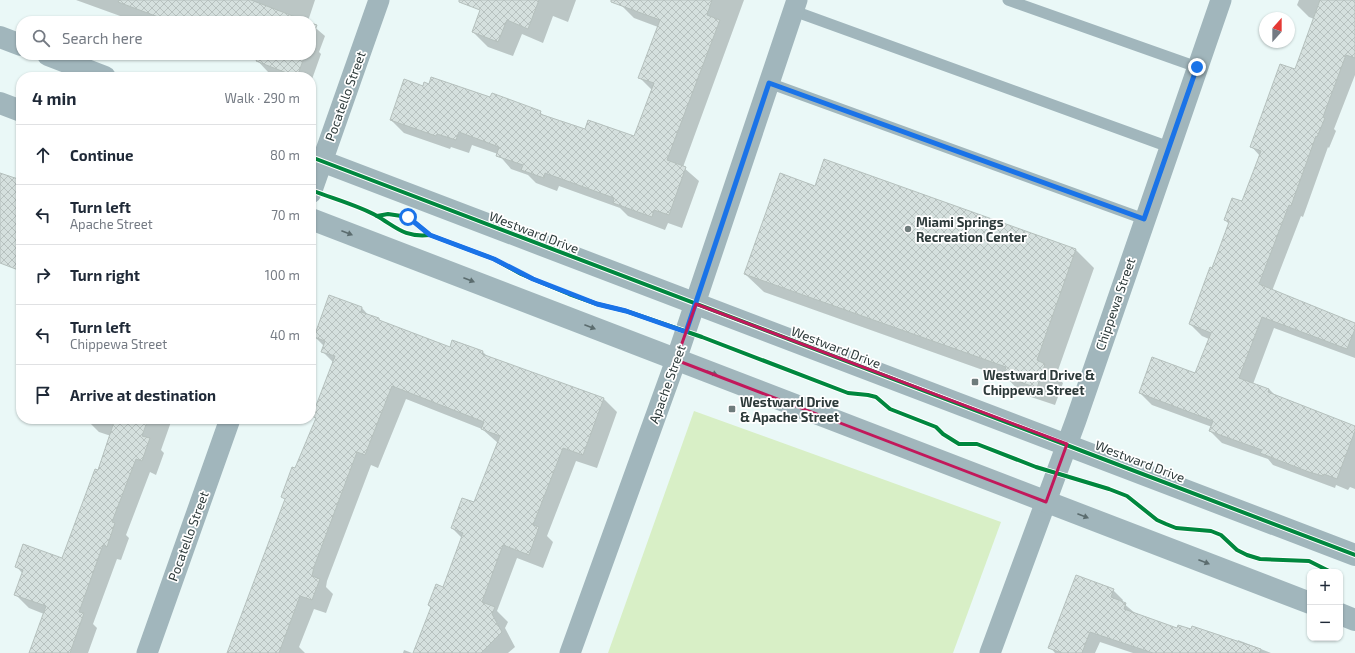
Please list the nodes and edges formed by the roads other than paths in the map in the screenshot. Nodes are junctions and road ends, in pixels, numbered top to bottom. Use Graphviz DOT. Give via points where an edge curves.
graph roads {
  1 [pos="380,0"];
  2 [pos="1008,0"];
  3 [pos="1221,0"];
  4 [pos="796,6"];
  5 [pos="0,37"];
  6 [pos="16,43"];
  7 [pos="61,60"];
  8 [pos="1197,67"];
  9 [pos="92,72"];
  10 [pos="769,83"];
  11 [pos="0,103"];
  12 [pos="16,109"];
  13 [pos="1169,147"];
  14 [pos="317,159"];
  15 [pos="1144,219"];
  16 [pos="316,222"];
  17 [pos="696,304"];
  18 [pos="676,360"];
  19 [pos="228,424"];
  20 [pos="1067,444"];
  21 [pos="1046,502"];
  22 [pos="1355,555"];
  23 [pos="1307,602"];
  24 [pos="1343,615"];
  25 [pos="1355,620"];
  26 [pos="147,653"];
  27 [pos="570,653"];
  28 [pos="990,653"];
  1 -- 14 [label="street, Pocatello Street"];
  2 -- 8 [label="lane"];
  3 -- 8 [label="street, Chippewa Street"];
  4 -- 10 [label="street, Apache Street"];
  4 -- 13 [label="lane"];
  5 -- 6 [label="street"];
  7 -- 9 [label="street"];
  8 -- 13 [label="street, Chippewa Street"];
  10 -- 15 [label="lane"];
  10 -- 17 [label="street, Apache Street"];
  11 -- 12 [label="street"];
  13 -- 15 [label="street, Chippewa Street"];
  14 -- 17 [label="street, Westward Drive"];
  15 -- 20 [label="street, Chippewa Street"];
  16 -- 18 [label="street, one-way"];
  17 -- 18 [label="street, Apache Street"];
  17 -- 20 [label="street, Westward Drive"];
  18 -- 21 [label="street, one-way"];
  18 -- 27 [label="street, Apache Street"];
  19 -- 26 [label="street, Pocatello Street"];
  20 -- 21 [label="street, Chippewa Street"];
  20 -- 22 [label="street, Westward Drive"];
  21 -- 23 [label="street, one-way"];
  21 -- 28 [label="street, Chippewa Street"];
  24 -- 25 [label="street"];
}
